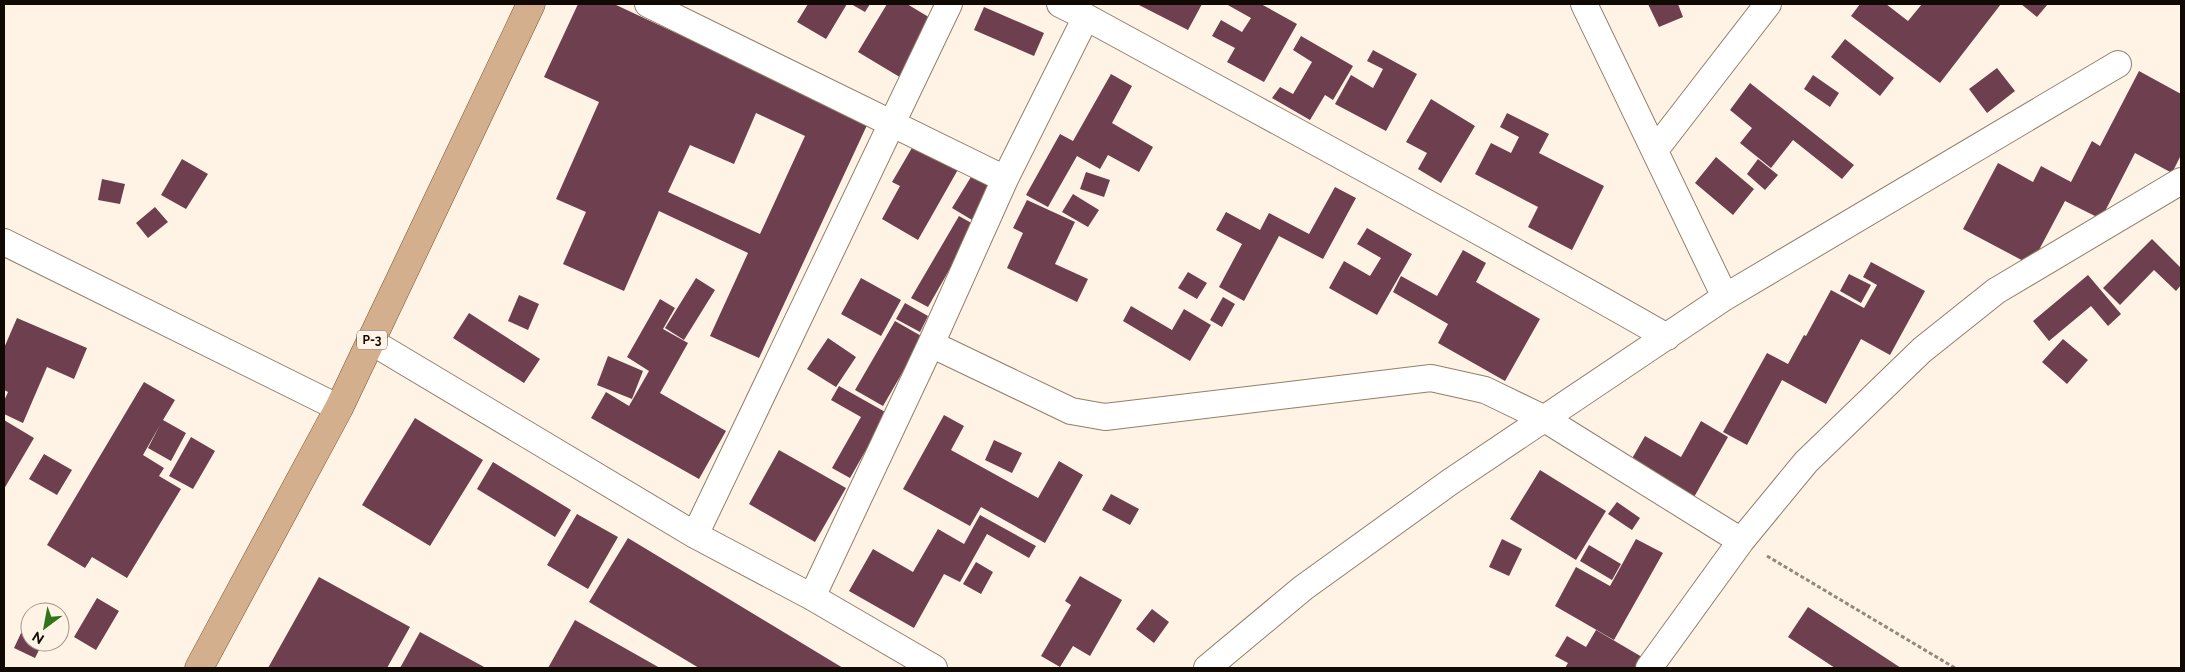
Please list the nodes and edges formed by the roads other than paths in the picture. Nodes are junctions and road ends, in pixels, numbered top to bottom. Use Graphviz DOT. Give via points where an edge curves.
graph roads {
  1 [pos="530,4"];
  2 [pos="648,4"];
  3 [pos="948,4"];
  4 [pos="1060,4"];
  5 [pos="1584,4"];
  6 [pos="1768,4"];
  7 [pos="1086,17"];
  8 [pos="2118,64"];
  9 [pos="891,123"];
  10 [pos="1654,150"];
  11 [pos="1005,179"];
  12 [pos="2181,181"];
  13 [pos="4,242"];
  14 [pos="1725,297"];
  15 [pos="1667,338"];
  16 [pos="372,342"];
  17 [pos="931,344"];
  18 [pos="339,408"];
  19 [pos="1545,419"];
  20 [pos="695,535"];
  21 [pos="1741,541"];
  22 [pos="812,598"];
  23 [pos="199,668"];
  24 [pos="934,668"];
  25 [pos="1207,668"];
  26 [pos="1649,668"];
  1 -- 16 [label="main road, P-3"];
  2 -- 9 [label="street"];
  3 -- 9 [label="street"];
  4 -- 7 [label="street"];
  5 -- 10 [label="street"];
  6 -- 10 [label="street"];
  7 -- 11 [label="street"];
  7 -- 15 [label="street" via="1492,237"];
  8 -- 14 [label="street"];
  9 -- 11 [label="street"];
  9 -- 20 [label="street"];
  10 -- 14 [label="street"];
  11 -- 17 [label="street"];
  12 -- 21 [label="street" via="1996,292 1922,350 1806,462"];
  13 -- 18 [label="street"];
  14 -- 15 [label="street"];
  15 -- 19 [label="street"];
  16 -- 18 [label="main road, P-3"];
  16 -- 20 [label="street"];
  17 -- 19 [label="street" via="1071,411 1105,416 1431,378 1485,390"];
  17 -- 22 [label="street"];
  18 -- 23 [label="main road, P-3"];
  19 -- 21 [label="street"];
  19 -- 25 [label="street" via="1450,482 1303,588"];
  20 -- 22 [label="street"];
  21 -- 26 [label="street"];
  22 -- 24 [label="street"];
}
